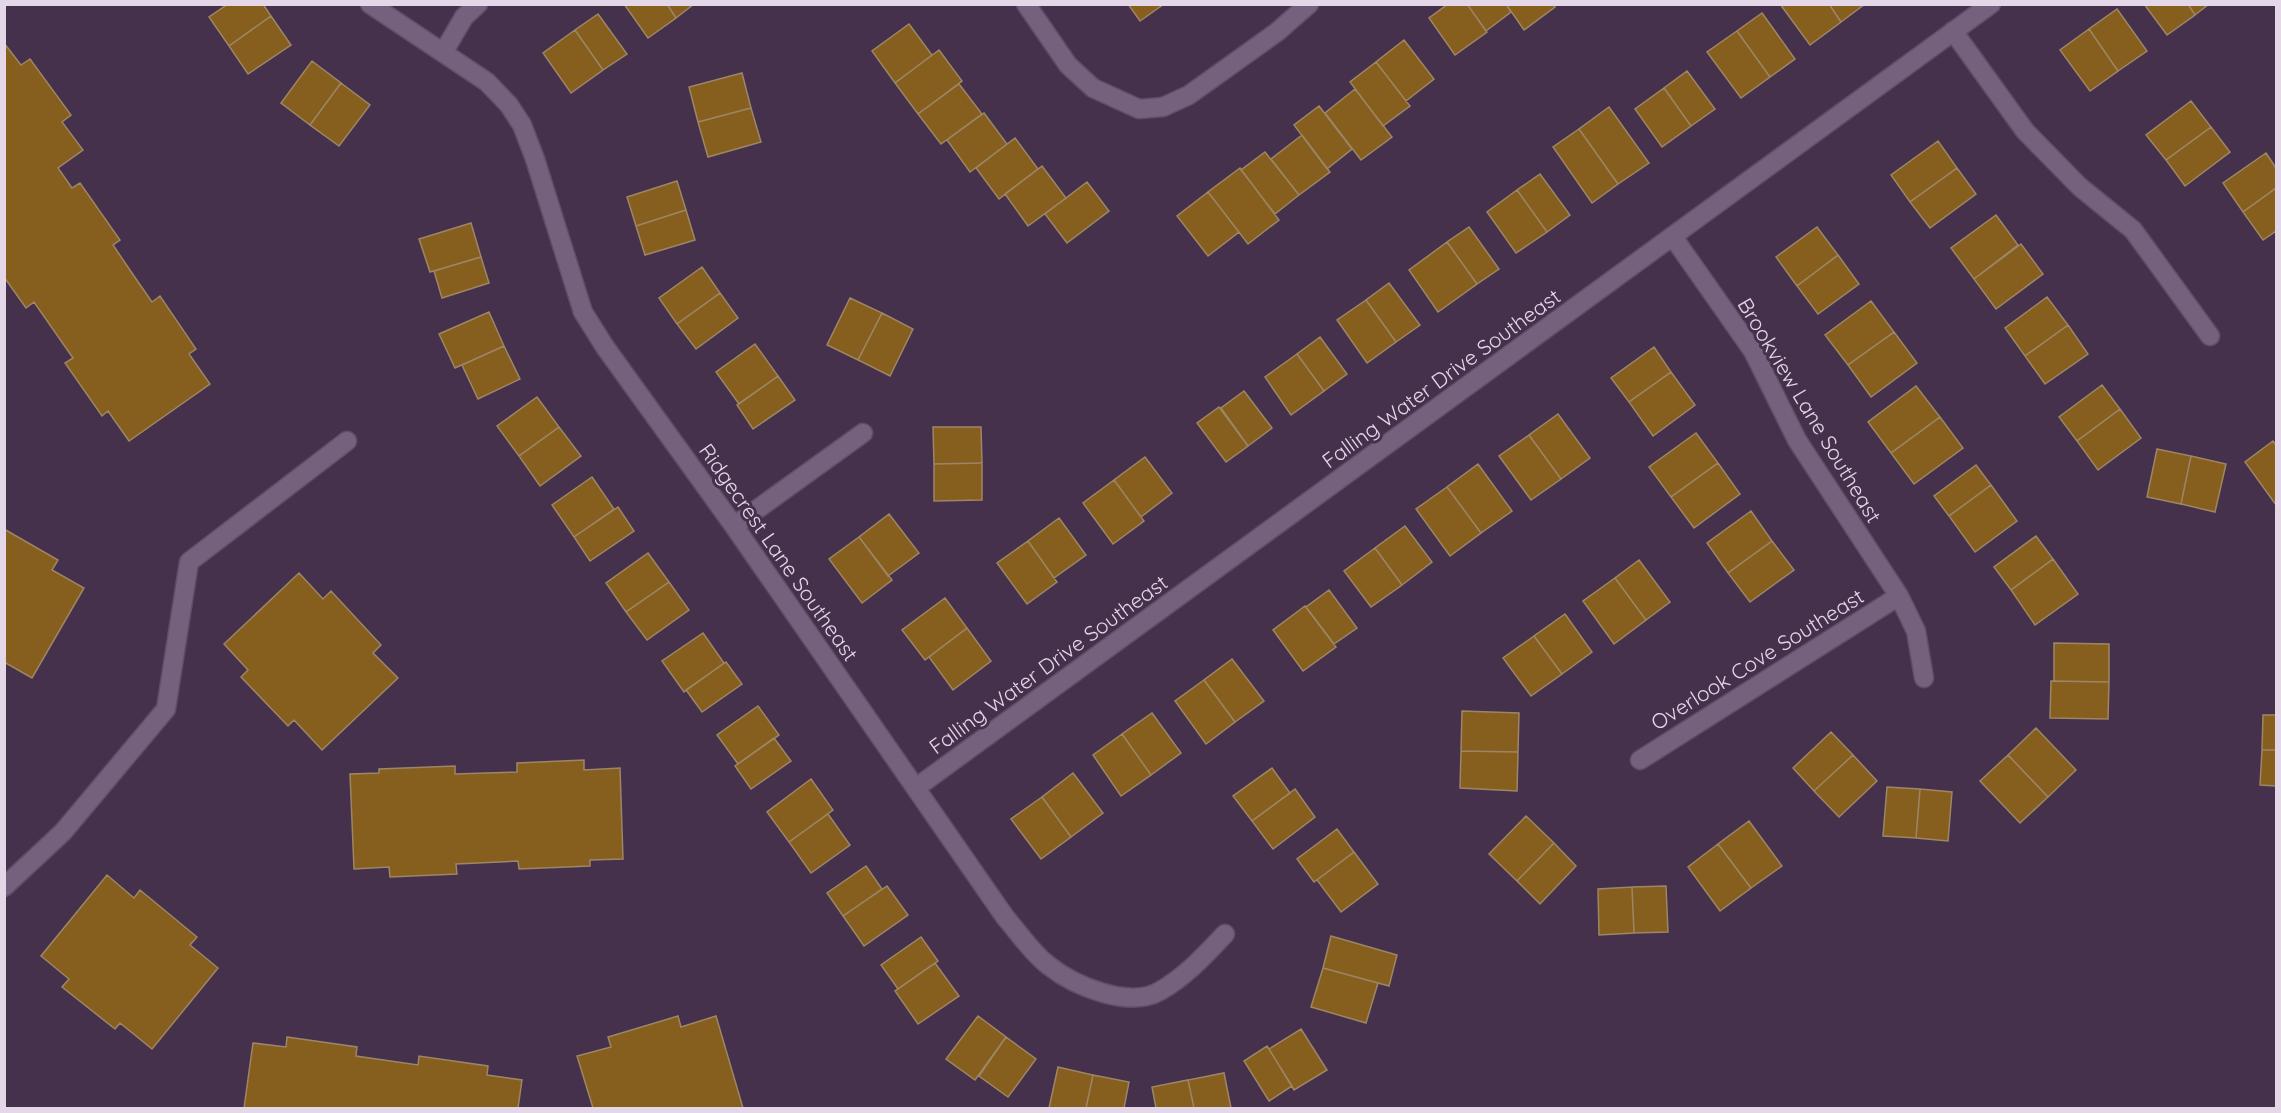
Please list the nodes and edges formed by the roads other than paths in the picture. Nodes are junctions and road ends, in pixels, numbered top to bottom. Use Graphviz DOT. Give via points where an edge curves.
graph roads {
  1 [pos="370,4"];
  2 [pos="478,4"];
  3 [pos="1026,4"];
  4 [pos="1309,4"];
  5 [pos="1991,4"];
  6 [pos="1953,31"];
  7 [pos="443,54"];
  8 [pos="1673,237"];
  9 [pos="2210,336"];
  10 [pos="863,433"];
  11 [pos="347,441"];
  12 [pos="734,526"];
  13 [pos="1899,596"];
  14 [pos="1924,678"];
  15 [pos="1640,760"];
  16 [pos="917,787"];
  17 [pos="4,887"];
  18 [pos="1225,934"];
  1 -- 7 [label="street, Ridgecrest Lane Southeast"];
  2 -- 7 [label="street" via="464,17"];
  3 -- 4 [label="street" via="1068,65 1093,88 1139,109 1163,107 1190,95"];
  5 -- 6 [label="street, Falling Water Drive Southeast"];
  6 -- 8 [label="street, Falling Water Drive Southeast"];
  6 -- 9 [label="street" via="2025,130 2080,187 2133,230"];
  7 -- 12 [label="street, Ridgecrest Lane Southeast" via="487,82 522,125 584,312"];
  8 -- 13 [label="street, Brookview Lane Southeast" via="1752,351 1797,440"];
  8 -- 16 [label="street, Falling Water Drive Southeast"];
  10 -- 12 [label="street"];
  11 -- 17 [label="street" via="189,562 166,709 63,832"];
  12 -- 16 [label="street, Ridgecrest Lane Southeast"];
  13 -- 14 [label="street, Brookview Lane Southeast" via="1916,631"];
  13 -- 15 [label="street, Overlook Cove Southeast"];
  16 -- 18 [label="street, Ridgecrest Lane Southeast" via="1005,917 1048,965 1086,987 1120,998 1158,993 1194,967"];
}
